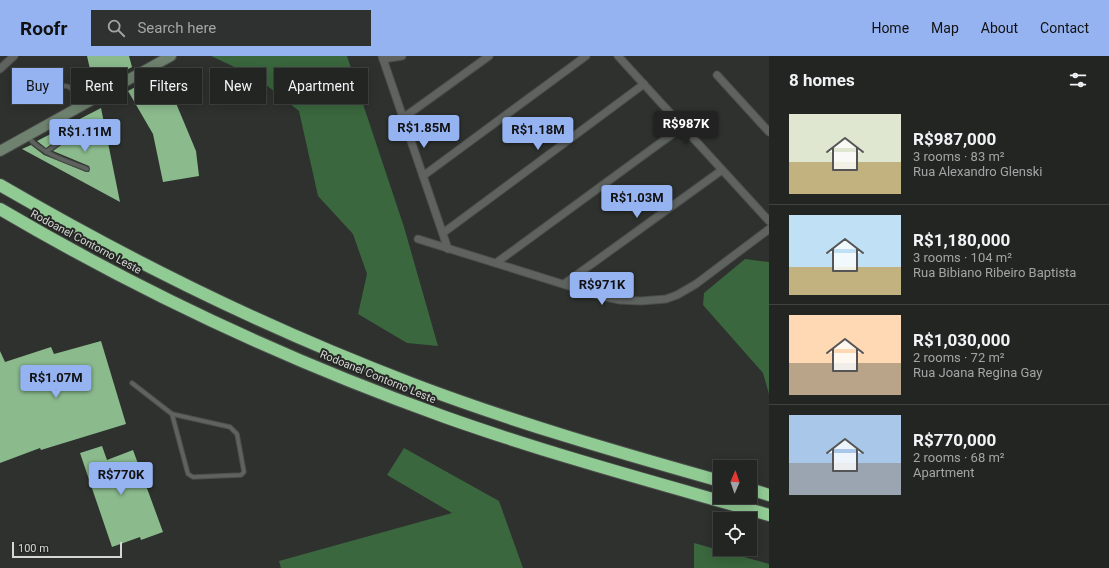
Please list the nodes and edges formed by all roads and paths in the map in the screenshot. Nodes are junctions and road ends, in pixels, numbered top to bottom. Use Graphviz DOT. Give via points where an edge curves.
graph roads {
  1 [pos="14,56"];
  2 [pos="171,56"];
  3 [pos="402,56"];
  4 [pos="489,56"];
  5 [pos="586,56"];
  6 [pos="618,56"];
  7 [pos="383,57"];
  8 [pos="0,69"];
  9 [pos="717,75"];
  10 [pos="644,84"];
  11 [pos="63,85"];
  12 [pos="83,105"];
  13 [pos="403,118"];
  14 [pos="682,127"];
  15 [pos="769,132"];
  16 [pos="74,133"];
  17 [pos="27,136"];
  18 [pos="0,151"];
  19 [pos="46,152"];
  20 [pos="87,169"];
  21 [pos="722,170"];
  22 [pos="423,176"];
  23 [pos="0,185"];
  24 [pos="0,209"];
  25 [pos="769,221"];
  26 [pos="769,229"];
  27 [pos="443,233"];
  28 [pos="418,240"];
  29 [pos="448,249"];
  30 [pos="496,263"];
  31 [pos="564,284"];
  32 [pos="132,383"];
  33 [pos="172,414"];
  34 [pos="713,479"];
  35 [pos="757,491"];
  36 [pos="769,495"];
  37 [pos="769,515"];
  1 -- 8 [label="street"];
  2 -- 12 [label="main road"];
  3 -- 7 [label="street"];
  4 -- 13 [label="street"];
  5 -- 22 [label="street"];
  6 -- 10 [label="street"];
  7 -- 13 [label="street"];
  9 -- 15 [label="street"];
  10 -- 14 [label="street"];
  10 -- 27 [label="street"];
  11 -- 12 [label="lane" via="72,88"];
  12 -- 17 [label="main road"];
  13 -- 22 [label="street"];
  14 -- 21 [label="street"];
  14 -- 30 [label="street"];
  16 -- 19 [label="lane"];
  17 -- 18 [label="main road"];
  17 -- 19 [label="lane" via="33,144"];
  19 -- 20 [label="lane"];
  21 -- 25 [label="street"];
  21 -- 31 [label="street"];
  22 -- 27 [label="street"];
  23 -- 34 [label="highway, Rodoanel Contorno Leste" via="133,259 260,320 357,362 419,387 538,427"];
  24 -- 37 [label="highway, Rodoanel Contorno Leste" via="139,285 265,345 369,388 446,418 543,450"];
  26 -- 31 [label="street" via="696,284 666,298 620,300"];
  27 -- 29 [label="street"];
  28 -- 29 [label="street"];
  29 -- 30 [label="street"];
  30 -- 31 [label="street"];
  32 -- 33 [label="lane"];
  33 -- 33 [label="lane" via="230,428 237,434 244,472 241,475 193,477 188,474"];
  35 -- 36 [label="highway"];
}
